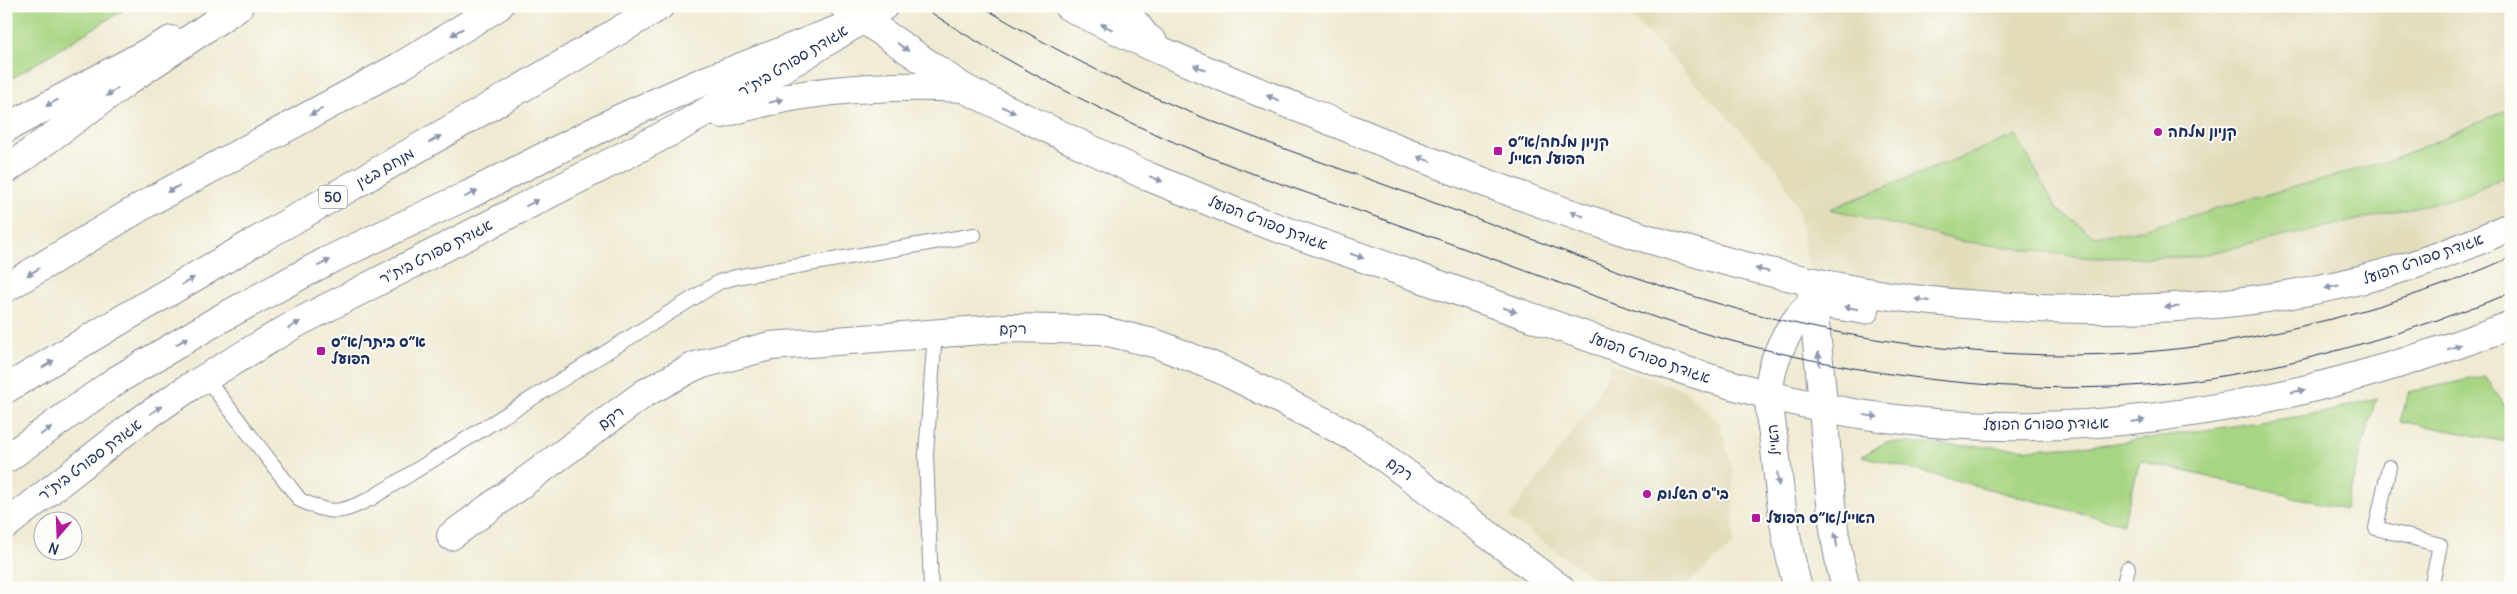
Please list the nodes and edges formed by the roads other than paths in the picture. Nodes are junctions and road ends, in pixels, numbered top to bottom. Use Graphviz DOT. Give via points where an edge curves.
graph roads {
  1 [pos="234,6"];
  2 [pos="239,6"];
  3 [pos="499,6"];
  4 [pos="660,6"];
  5 [pos="679,6"];
  6 [pos="1068,6"];
  7 [pos="1122,6"];
  8 [pos="864,11"];
  9 [pos="1168,54"];
  10 [pos="555,70"];
  11 [pos="965,88"];
  12 [pos="6,128"];
  13 [pos="678,128"];
  14 [pos="6,170"];
  15 [pos="2511,226"];
  16 [pos="974,235"];
  17 [pos="6,288"];
  18 [pos="1811,291"];
  19 [pos="2511,325"];
  20 [pos="935,333"];
  21 [pos="206,378"];
  22 [pos="6,389"];
  23 [pos="1769,396"];
  24 [pos="1823,408"];
  25 [pos="6,459"];
  26 [pos="2389,467"];
  27 [pos="6,525"];
  28 [pos="451,536"];
  29 [pos="2128,568"];
  30 [pos="931,588"];
  31 [pos="1560,588"];
  32 [pos="1798,588"];
  33 [pos="1846,588"];
  34 [pos="2123,588"];
  35 [pos="2431,588"];
  1 -- 12 [label="main road, one-way"];
  2 -- 14 [label="main road, one-way" via="124,83"];
  3 -- 17 [label="main road, one-way" via="400,67 150,202"];
  4 -- 10 [label="main road, מנחם בגין / 50"];
  5 -- 10 [label="main road"];
  9 -- 6 [label="main road, אגודת ספורט הפועל, one-way"];
  7 -- 9 [label="main road" via="1144,36"];
  8 -- 11 [label="main road, אגודת ספורט הפועל, one-way"];
  8 -- 13 [label="main road, אגודת ספורט בית\"ר"];
  25 -- 8 [label="main road, one-way" via="117,380 327,261 676,93"];
  18 -- 9 [label="main road, אגודת ספורט הפועל, one-way" via="1556,208 1403,151"];
  22 -- 10 [label="main road, מנחם בגין / 50, one-way" via="106,328"];
  13 -- 11 [label="main road, one-way" via="732,111 834,91 904,86"];
  11 -- 23 [label="main road, אגודת ספורט הפועל, one-way" via="1147,176 1255,220 1668,365"];
  21 -- 13 [label="main road, אגודת ספורט בית\"ר, one-way" via="297,323"];
  15 -- 18 [label="main road, אגודת ספורט הפועל, one-way" via="2414,265 2353,283 2213,306 2055,309 1949,303 1873,293"];
  16 -- 21 [label="lane" via="719,282 370,499 345,511 322,510 300,500"];
  18 -- 23 [label="main road, האייל" via="1783,342"];
  24 -- 18 [label="main road, one-way"];
  24 -- 19 [label="main road, אגודת ספורט הפועל, one-way" via="1890,419 2008,427 2132,422 2248,402 2382,370"];
  20 -- 28 [label="main road, רקם" via="770,346 695,366 645,393"];
  20 -- 30 [label="lane" via="926,454"];
  20 -- 31 [label="main road, רקם" via="1008,328 1100,330 1157,344 1202,362 1362,441"];
  27 -- 21 [label="main road, אגודת ספורט בית\"ר, one-way" via="120,435"];
  23 -- 24 [label="main road, אגודת ספורט הפועל"];
  23 -- 32 [label="main road, האייל, one-way" via="1781,508"];
  33 -- 24 [label="main road, one-way" via="1835,538"];
  26 -- 35 [label="lane" via="2376,528 2440,545"];
  29 -- 34 [label="lane"];
}
